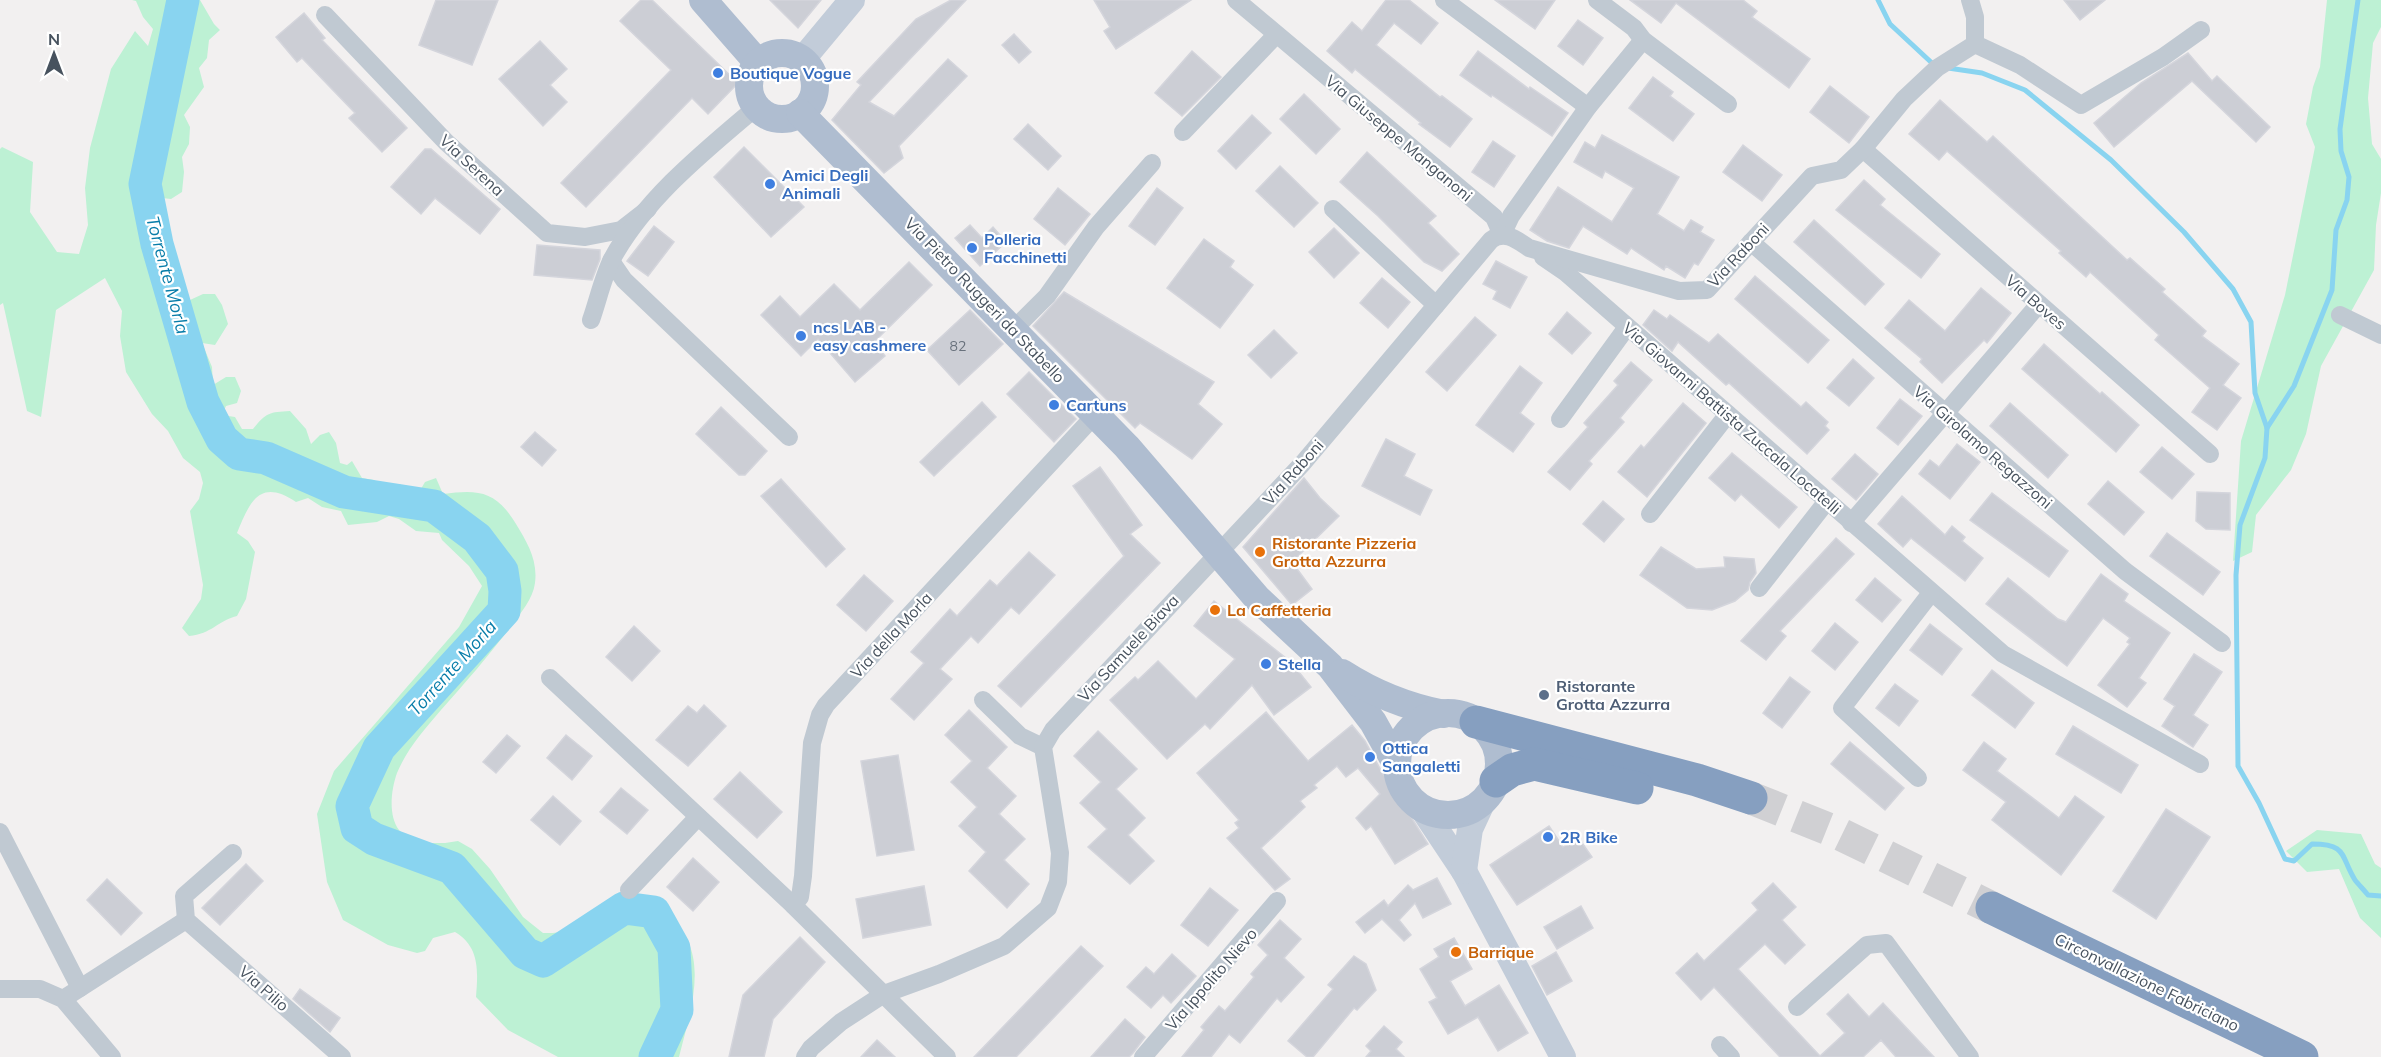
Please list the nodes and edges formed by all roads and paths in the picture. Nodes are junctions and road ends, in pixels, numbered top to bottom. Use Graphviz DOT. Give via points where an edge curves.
graph roads {
  1 [pos="703,0"];
  2 [pos="852,0"];
  3 [pos="1236,0"];
  4 [pos="1444,0"];
  5 [pos="1597,0"];
  6 [pos="1970,0"];
  7 [pos="326,15"];
  8 [pos="2201,30"];
  9 [pos="1642,40"];
  10 [pos="1282,41"];
  11 [pos="1975,44"];
  12 [pos="802,60"];
  13 [pos="759,64"];
  14 [pos="1728,104"];
  15 [pos="758,105"];
  16 [pos="1588,107"];
  17 [pos="800,113"];
  18 [pos="1183,132"];
  19 [pos="1863,149"];
  20 [pos="1152,163"];
  21 [pos="648,208"];
  22 [pos="1333,209"];
  23 [pos="1502,235"];
  24 [pos="1750,242"];
  25 [pos="1529,248"];
  26 [pos="611,261"];
  27 [pos="2038,304"];
  28 [pos="1436,305"];
  29 [pos="2340,315"];
  30 [pos="591,320"];
  31 [pos="1627,327"];
  32 [pos="1013,330"];
  33 [pos="2381,336"];
  34 [pos="1944,413"];
  35 [pos="1096,414"];
  36 [pos="1728,414"];
  37 [pos="1560,419"];
  38 [pos="789,437"];
  39 [pos="2210,454"];
  40 [pos="1827,501"];
  41 [pos="1650,514"];
  42 [pos="1851,523"];
  43 [pos="1217,553"];
  44 [pos="1759,588"];
  45 [pos="1931,593"];
  46 [pos="2222,643"];
  47 [pos="1330,666"];
  48 [pos="550,678"];
  49 [pos="983,700"];
  50 [pos="1444,714"];
  51 [pos="1476,722"];
  52 [pos="1043,747"];
  53 [pos="2200,764"];
  54 [pos="1397,765"];
  55 [pos="1918,778"];
  56 [pos="1489,791"];
  57 [pos="1422,808"];
  58 [pos="698,817"];
  59 [pos="0,832"];
  60 [pos="233,853"];
  61 [pos="1464,871"];
  62 [pos="628,890"];
  63 [pos="1277,901"];
  64 [pos="793,905"];
  65 [pos="186,920"];
  66 [pos="80,988"];
  67 [pos="0,989"];
  68 [pos="884,993"];
  69 [pos="63,999"];
  70 [pos="1797,1007"];
  71 [pos="112,1057"];
  72 [pos="342,1057"];
  73 [pos="805,1057"];
  74 [pos="947,1057"];
  75 [pos="1143,1057"];
  76 [pos="1563,1057"];
  77 [pos="1970,1057"];
  78 [pos="2259,1057"];
  79 [pos="2302,1057"];
  1 -- 13 [label="main road"];
  2 -- 12 [label="street"];
  3 -- 10 [label="street, Via Giuseppe Manganoni"];
  4 -- 16 [label="street"];
  5 -- 9 [label="street" via="1634,28"];
  6 -- 11 [label="street" via="1975,17"];
  7 -- 21 [label="street, Via Serena" via="446,142 547,233 585,237 621,230"];
  8 -- 11 [label="street" via="2081,105 2020,65"];
  9 -- 14 [label="street"];
  9 -- 16 [label="street"];
  10 -- 18 [label="street"];
  10 -- 23 [label="street, Via Giuseppe Manganoni" via="1494,218"];
  11 -- 19 [label="street, Via Raboni" via="1937,68 1904,99"];
  12 -- 13 [label="main road" via="777,54"];
  12 -- 17 [label="main road" via="810,69 815,86 809,104"];
  13 -- 15 [label="main road" via="750,79 752,100"];
  15 -- 17 [label="main road" via="775,118"];
  15 -- 21 [label="street"];
  16 -- 23 [label="street" via="1511,216"];
  17 -- 32 [label="main road, Via Pietro Ruggeri da Stabello"];
  19 -- 24 [label="street, Via Raboni" via="1841,170 1812,176"];
  19 -- 27 [label="street, Via Boves"];
  20 -- 32 [label="street" via="1096,227 1047,296"];
  21 -- 26 [label="street"];
  22 -- 28 [label="street"];
  23 -- 25 [label="street, Via Raboni"];
  23 -- 28 [label="street, Via Raboni" via="1491,240"];
  24 -- 25 [label="street, Via Raboni" via="1707,290 1679,291"];
  24 -- 34 [label="street, Via Girolamo Regazzoni"];
  25 -- 31 [label="street, Via Giovanni Battista Zuccala Locatelli" via="1565,272"];
  26 -- 30 [label="street"];
  26 -- 38 [label="street" via="629,285"];
  27 -- 34 [label="street"];
  27 -- 39 [label="street, Via Boves"];
  28 -- 43 [label="street, Via Raboni" via="1303,463"];
  29 -- 33 [label="street"];
  31 -- 36 [label="street, Via Giovanni Battista Zuccala Locatelli"];
  31 -- 37 [label="street"];
  32 -- 35 [label="main road, Via Pietro Ruggeri da Stabello"];
  34 -- 42 [label="street"];
  34 -- 46 [label="street, Via Girolamo Regazzoni" via="2125,571"];
  35 -- 43 [label="main road, Via Pietro Ruggeri da Stabello"];
  35 -- 64 [label="street, Via della Morla" via="826,705 812,743 803,876 800,897"];
  36 -- 40 [label="street, Via Giovanni Battista Zuccala Locatelli"];
  36 -- 41 [label="street"];
  40 -- 42 [label="street, Via Giovanni Battista Zuccala Locatelli"];
  40 -- 44 [label="street"];
  42 -- 45 [label="street, Via Giovanni Battista Zuccala Locatelli"];
  43 -- 47 [label="main road, Via Pietro Ruggeri da Stabello" via="1257,598"];
  43 -- 52 [label="street, Via Samuele Biava" via="1060,722"];
  45 -- 53 [label="street, Via Giovanni Battista Zuccala Locatelli" via="2003,654"];
  45 -- 55 [label="street" via="1842,708"];
  47 -- 50 [label="main road" via="1385,696"];
  47 -- 54 [label="main road, Via Pietro Ruggeri da Stabello" via="1373,722"];
  48 -- 58 [label="street"];
  49 -- 52 [label="street" via="1020,736"];
  50 -- 51 [label="main road" via="1461,715"];
  50 -- 54 [label="main road" via="1427,718 1407,734"];
  51 -- 56 [label="main road" via="1496,748 1499,764"];
  51 -- 56 [label="highway" via="1697,780 1748,808 1723,809 1547,765 1522,765"];
  52 -- 68 [label="street" via="1060,853 1058,882 1048,908 1004,946"];
  54 -- 57 [label="main road, Via Pietro Ruggeri da Stabello" via="1405,790"];
  56 -- 57 [label="main road" via="1469,810 1454,814"];
  56 -- 61 [label="street" via="1470,829"];
  57 -- 61 [label="street, Via Pietro Ruggeri da Stabello"];
  58 -- 62 [label="street"];
  58 -- 64 [label="street"];
  59 -- 66 [label="street"];
  60 -- 65 [label="street" via="184,896"];
  61 -- 76 [label="street, Via Pietro Ruggeri da Stabello"];
  63 -- 75 [label="street, Via Ippolito Nievo"];
  64 -- 68 [label="street"];
  65 -- 66 [label="street"];
  65 -- 72 [label="street, Via Pilio"];
  66 -- 69 [label="street"];
  67 -- 69 [label="street" via="40,989"];
  68 -- 73 [label="street" via="841,1022"];
  68 -- 74 [label="street"];
  69 -- 71 [label="street"];
  70 -- 77 [label="street" via="1867,945 1886,943"];
  78 -- 79 [label="highway, Circonvallazione Fabriciano" via="1988,916"];
}
